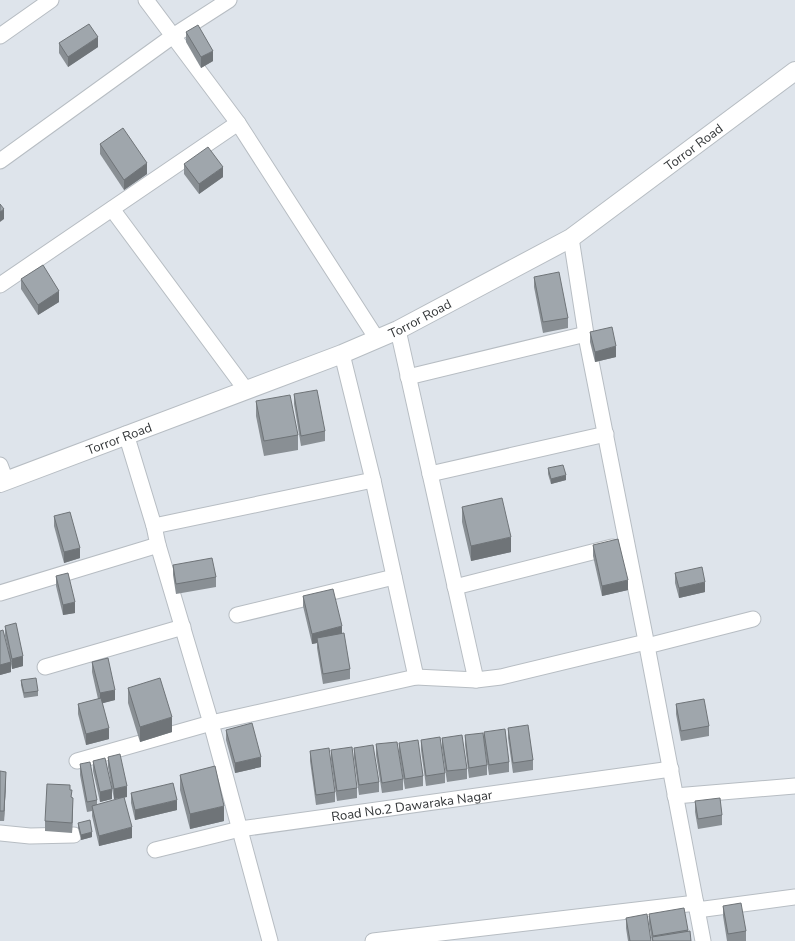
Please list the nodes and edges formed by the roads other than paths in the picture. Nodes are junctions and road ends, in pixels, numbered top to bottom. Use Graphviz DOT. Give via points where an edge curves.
graph roads {
  1 [pos="51,0"];
  2 [pos="146,0"];
  3 [pos="229,0"];
  4 [pos="0,36"];
  5 [pos="173,36"];
  6 [pos="795,71"];
  7 [pos="238,123"];
  8 [pos="0,161"];
  9 [pos="112,209"];
  10 [pos="571,238"];
  11 [pos="0,285"];
  12 [pos="398,330"];
  13 [pos="586,334"];
  14 [pos="377,339"];
  15 [pos="342,354"];
  16 [pos="408,377"];
  17 [pos="246,390"];
  18 [pos="126,434"];
  19 [pos="606,434"];
  20 [pos="430,474"];
  21 [pos="2,476"];
  22 [pos="373,480"];
  23 [pos="154,526"];
  24 [pos="627,544"];
  25 [pos="158,545"];
  26 [pos="394,577"];
  27 [pos="455,587"];
  28 [pos="0,593"];
  29 [pos="237,615"];
  30 [pos="753,619"];
  31 [pos="183,627"];
  32 [pos="647,644"];
  33 [pos="46,667"];
  34 [pos="416,678"];
  35 [pos="476,680"];
  36 [pos="211,723"];
  37 [pos="77,761"];
  38 [pos="670,769"];
  39 [pos="795,786"];
  40 [pos="675,796"];
  41 [pos="240,829"];
  42 [pos="0,833"];
  43 [pos="74,835"];
  44 [pos="155,850"];
  45 [pos="795,897"];
  46 [pos="696,907"];
  47 [pos="270,941"];
  48 [pos="373,941"];
  49 [pos="703,941"];
  1 -- 4 [label="street"];
  2 -- 5 [label="street"];
  3 -- 5 [label="street"];
  5 -- 7 [label="street"];
  5 -- 8 [label="street"];
  6 -- 10 [label="street, Torror Road"];
  7 -- 9 [label="street"];
  7 -- 14 [label="street"];
  9 -- 11 [label="street"];
  9 -- 17 [label="street"];
  10 -- 12 [label="street, Torror Road"];
  10 -- 13 [label="street"];
  12 -- 14 [label="street, Torror Road"];
  12 -- 16 [label="street"];
  13 -- 16 [label="street"];
  13 -- 19 [label="street"];
  14 -- 15 [label="street, Torror Road"];
  15 -- 17 [label="street, Torror Road"];
  15 -- 22 [label="street"];
  16 -- 20 [label="street"];
  17 -- 18 [label="street, Torror Road"];
  18 -- 21 [label="street, Torror Road"];
  18 -- 23 [label="street"];
  19 -- 20 [label="street"];
  19 -- 24 [label="street"];
  20 -- 27 [label="street"];
  22 -- 23 [label="street"];
  22 -- 26 [label="street"];
  23 -- 25 [label="street"];
  24 -- 27 [label="street"];
  24 -- 32 [label="street"];
  25 -- 28 [label="street"];
  25 -- 31 [label="street"];
  26 -- 29 [label="street"];
  26 -- 34 [label="street"];
  27 -- 35 [label="street"];
  30 -- 32 [label="street"];
  31 -- 33 [label="street"];
  31 -- 36 [label="street"];
  32 -- 35 [label="street" via="501,677"];
  32 -- 38 [label="street"];
  34 -- 35 [label="street"];
  34 -- 36 [label="street"];
  36 -- 37 [label="street"];
  36 -- 41 [label="street"];
  38 -- 40 [label="street"];
  38 -- 41 [label="street, Road No.2 Dawaraka Nagar"];
  39 -- 40 [label="street"];
  40 -- 46 [label="street"];
  41 -- 44 [label="street, Road No.2 Dawaraka Nagar"];
  41 -- 47 [label="street"];
  42 -- 43 [label="street" via="30,836"];
  45 -- 46 [label="street"];
  46 -- 48 [label="street"];
  46 -- 49 [label="street"];
}
